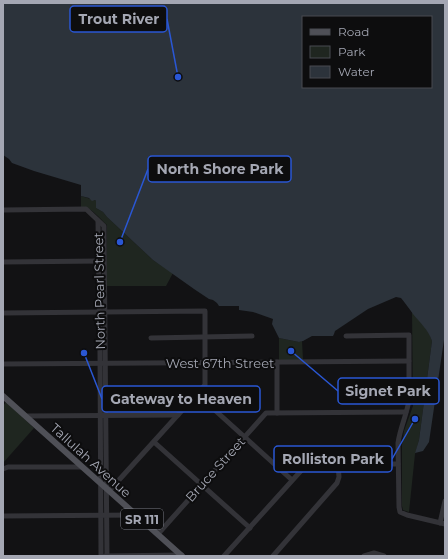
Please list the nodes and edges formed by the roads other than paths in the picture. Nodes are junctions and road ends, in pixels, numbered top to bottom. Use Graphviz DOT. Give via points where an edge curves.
graph roads {
  1 [pos="3,210"];
  2 [pos="102,261"];
  3 [pos="3,262"];
  4 [pos="99,312"];
  5 [pos="105,312"];
  6 [pos="3,313"];
  7 [pos="252,336"];
  8 [pos="346,336"];
  9 [pos="205,337"];
  10 [pos="151,338"];
  11 [pos="409,361"];
  12 [pos="277,362"];
  13 [pos="103,363"];
  14 [pos="205,363"];
  15 [pos="3,364"];
  16 [pos="196,394"];
  17 [pos="4,398"];
  18 [pos="406,412"];
  19 [pos="277,413"];
  20 [pos="100,415"];
  21 [pos="106,415"];
  22 [pos="178,415"];
  23 [pos="26,416"];
  24 [pos="244,437"];
  25 [pos="154,442"];
  26 [pos="338,464"];
  27 [pos="398,464"];
  28 [pos="82,467"];
  29 [pos="3,469"];
  30 [pos="292,480"];
  31 [pos="100,483"];
  32 [pos="202,485"];
  33 [pos="108,490"];
  34 [pos="445,501"];
  35 [pos="104,515"];
  36 [pos="137,515"];
  37 [pos="3,516"];
  38 [pos="442,524"];
  39 [pos="250,528"];
  40 [pos="158,534"];
  41 [pos="100,556"];
  42 [pos="107,556"];
  43 [pos="182,556"];
  44 [pos="224,556"];
  45 [pos="273,556"];
  46 [pos="364,556"];
  47 [pos="384,556"];
  1 -- 2 [label="street, North Pearl Street" via="86,209 104,226"];
  2 -- 3 [label="street"];
  2 -- 4 [label="street, North Pearl Street"];
  2 -- 5 [label="street, North Pearl Street"];
  4 -- 5 [label="street"];
  4 -- 6 [label="street"];
  4 -- 13 [label="street, North Pearl Street"];
  5 -- 9 [label="street" via="205,311"];
  5 -- 13 [label="street, North Pearl Street"];
  7 -- 9 [label="street"];
  8 -- 11 [label="street" via="409,335"];
  9 -- 10 [label="street"];
  9 -- 14 [label="street"];
  11 -- 12 [label="street, West 67th Street"];
  11 -- 18 [label="street" via="409,400"];
  12 -- 14 [label="street, West 67th Street"];
  12 -- 19 [label="street"];
  13 -- 14 [label="street, West 67th Street"];
  13 -- 15 [label="street, West 67th Street"];
  13 -- 20 [label="street, North Pearl Street"];
  13 -- 21 [label="street, North Pearl Street"];
  14 -- 16 [label="street" via="205,384"];
  16 -- 22 [label="street"];
  16 -- 24 [label="street"];
  17 -- 23 [label="main road, Tallulah Avenue / SR 111"];
  18 -- 19 [label="street"];
  18 -- 27 [label="street" via="399,436"];
  19 -- 24 [label="street, Bruce Street" via="266,414"];
  20 -- 21 [label="street"];
  20 -- 23 [label="street"];
  20 -- 31 [label="street, North Pearl Street"];
  21 -- 22 [label="street"];
  21 -- 33 [label="street, North Pearl Street"];
  22 -- 25 [label="street"];
  23 -- 28 [label="main road, Tallulah Avenue / SR 111"];
  24 -- 30 [label="street"];
  24 -- 32 [label="street, Bruce Street"];
  25 -- 32 [label="street"];
  25 -- 33 [label="street"];
  26 -- 27 [label="street"];
  26 -- 30 [label="street" via="315,461 308,463"];
  26 -- 45 [label="street" via="339,477 336,484"];
  27 -- 38 [label="street" via="400,512"];
  28 -- 29 [label="street"];
  28 -- 31 [label="main road, Tallulah Avenue / SR 111"];
  30 -- 39 [label="street"];
  31 -- 33 [label="main road, Tallulah Avenue / SR 111"];
  31 -- 35 [label="street, North Pearl Street"];
  32 -- 39 [label="street"];
  32 -- 40 [label="street, Bruce Street"];
  33 -- 35 [label="street, North Pearl Street"];
  33 -- 36 [label="main road, Tallulah Avenue / SR 111"];
  34 -- 38 [label="street"];
  35 -- 36 [label="street"];
  35 -- 37 [label="street"];
  35 -- 41 [label="street, North Pearl Street"];
  35 -- 42 [label="street, North Pearl Street"];
  36 -- 40 [label="main road, Tallulah Avenue / SR 111"];
  39 -- 44 [label="street"];
  40 -- 43 [label="main road, Tallulah Avenue / SR 111"];
  41 -- 42 [label="street"];
  42 -- 43 [label="street"];
  46 -- 47 [label="street"];
}
